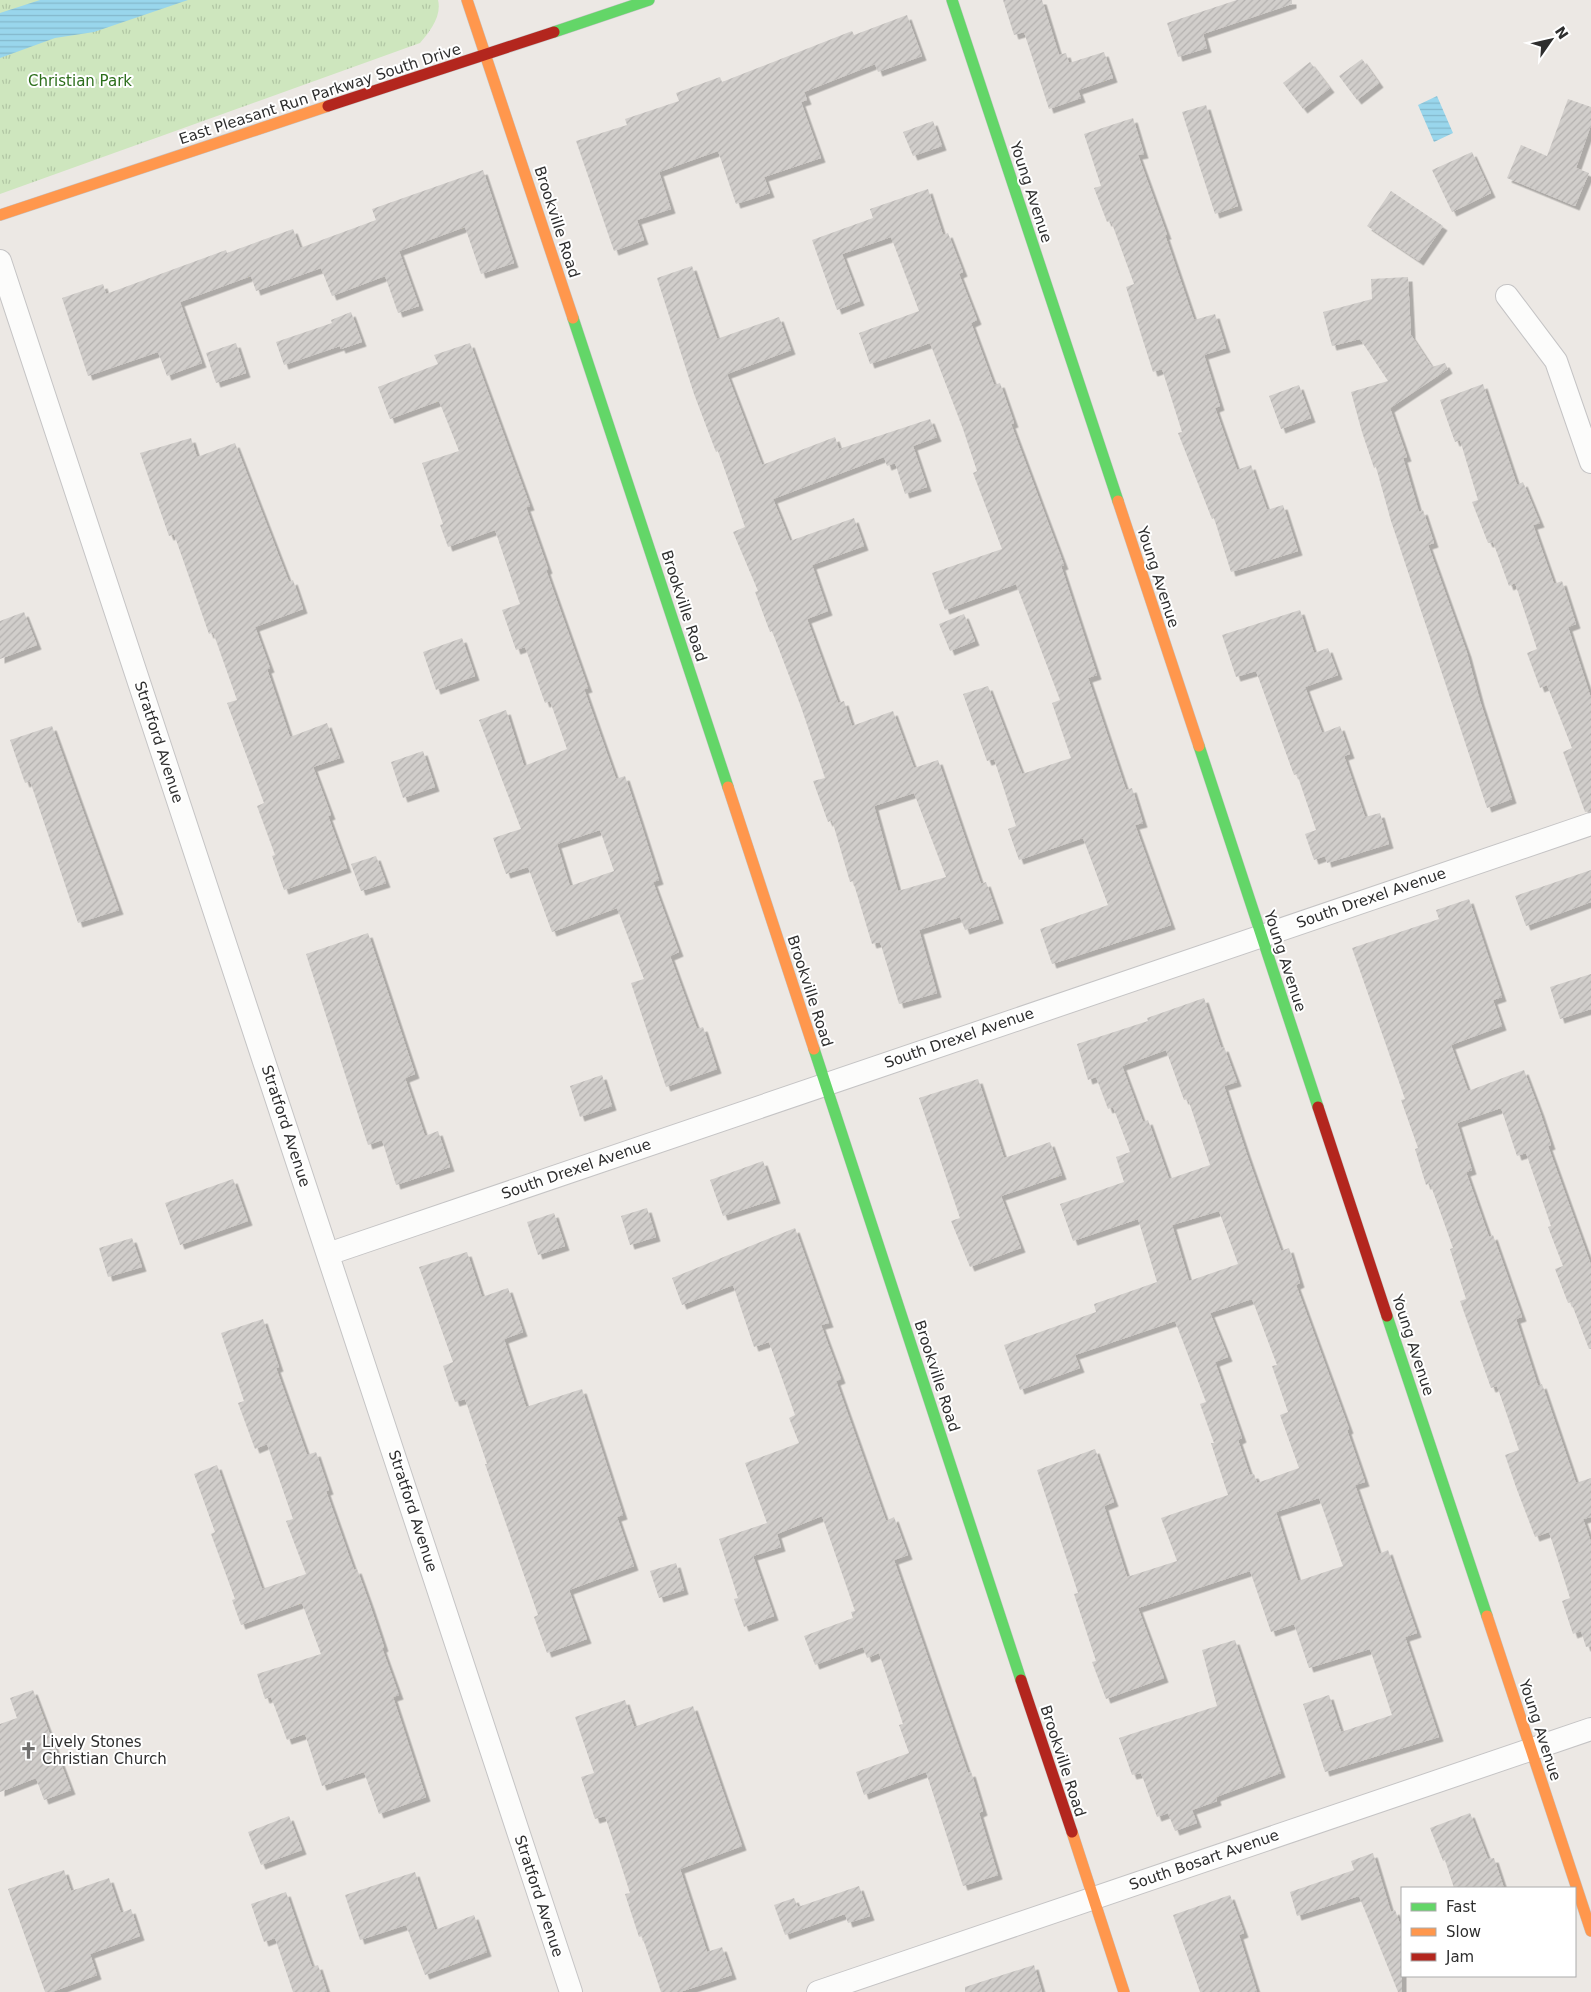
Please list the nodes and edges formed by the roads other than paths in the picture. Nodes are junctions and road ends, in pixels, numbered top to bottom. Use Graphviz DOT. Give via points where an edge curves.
graph roads {
  1 [pos="467,0"];
  2 [pos="649,0"];
  3 [pos="952,0"];
  4 [pos="487,55"];
  5 [pos="0,214"];
  6 [pos="0,261"];
  7 [pos="1507,296"];
  8 [pos="1591,462"];
  9 [pos="1591,824"];
  10 [pos="1261,936"];
  11 [pos="825,1084"];
  12 [pos="328,1254"];
  13 [pos="1591,1729"];
  14 [pos="1531,1749"];
  15 [pos="1093,1899"];
  16 [pos="1591,1931"];
  17 [pos="571,1992"];
  18 [pos="818,1992"];
  19 [pos="1124,1992"];
  1 -- 4 [label="street, Brookville Road"];
  2 -- 4 [label="street, East Pleasant Run Parkway South Drive"];
  3 -- 10 [label="street, Young Avenue"];
  4 -- 5 [label="street, East Pleasant Run Parkway South Drive"];
  4 -- 11 [label="street, Brookville Road"];
  6 -- 12 [label="street, Stratford Avenue"];
  7 -- 8 [label="street" via="1556,361"];
  9 -- 10 [label="street, South Drexel Avenue"];
  10 -- 11 [label="street, South Drexel Avenue"];
  10 -- 14 [label="street, Young Avenue"];
  11 -- 12 [label="street, South Drexel Avenue"];
  11 -- 15 [label="street, Brookville Road"];
  12 -- 17 [label="street, Stratford Avenue"];
  13 -- 14 [label="street, South Bosart Avenue"];
  14 -- 15 [label="street, South Bosart Avenue"];
  14 -- 16 [label="street, Young Avenue"];
  15 -- 18 [label="street, South Bosart Avenue"];
  15 -- 19 [label="street, Brookville Road"];
}
